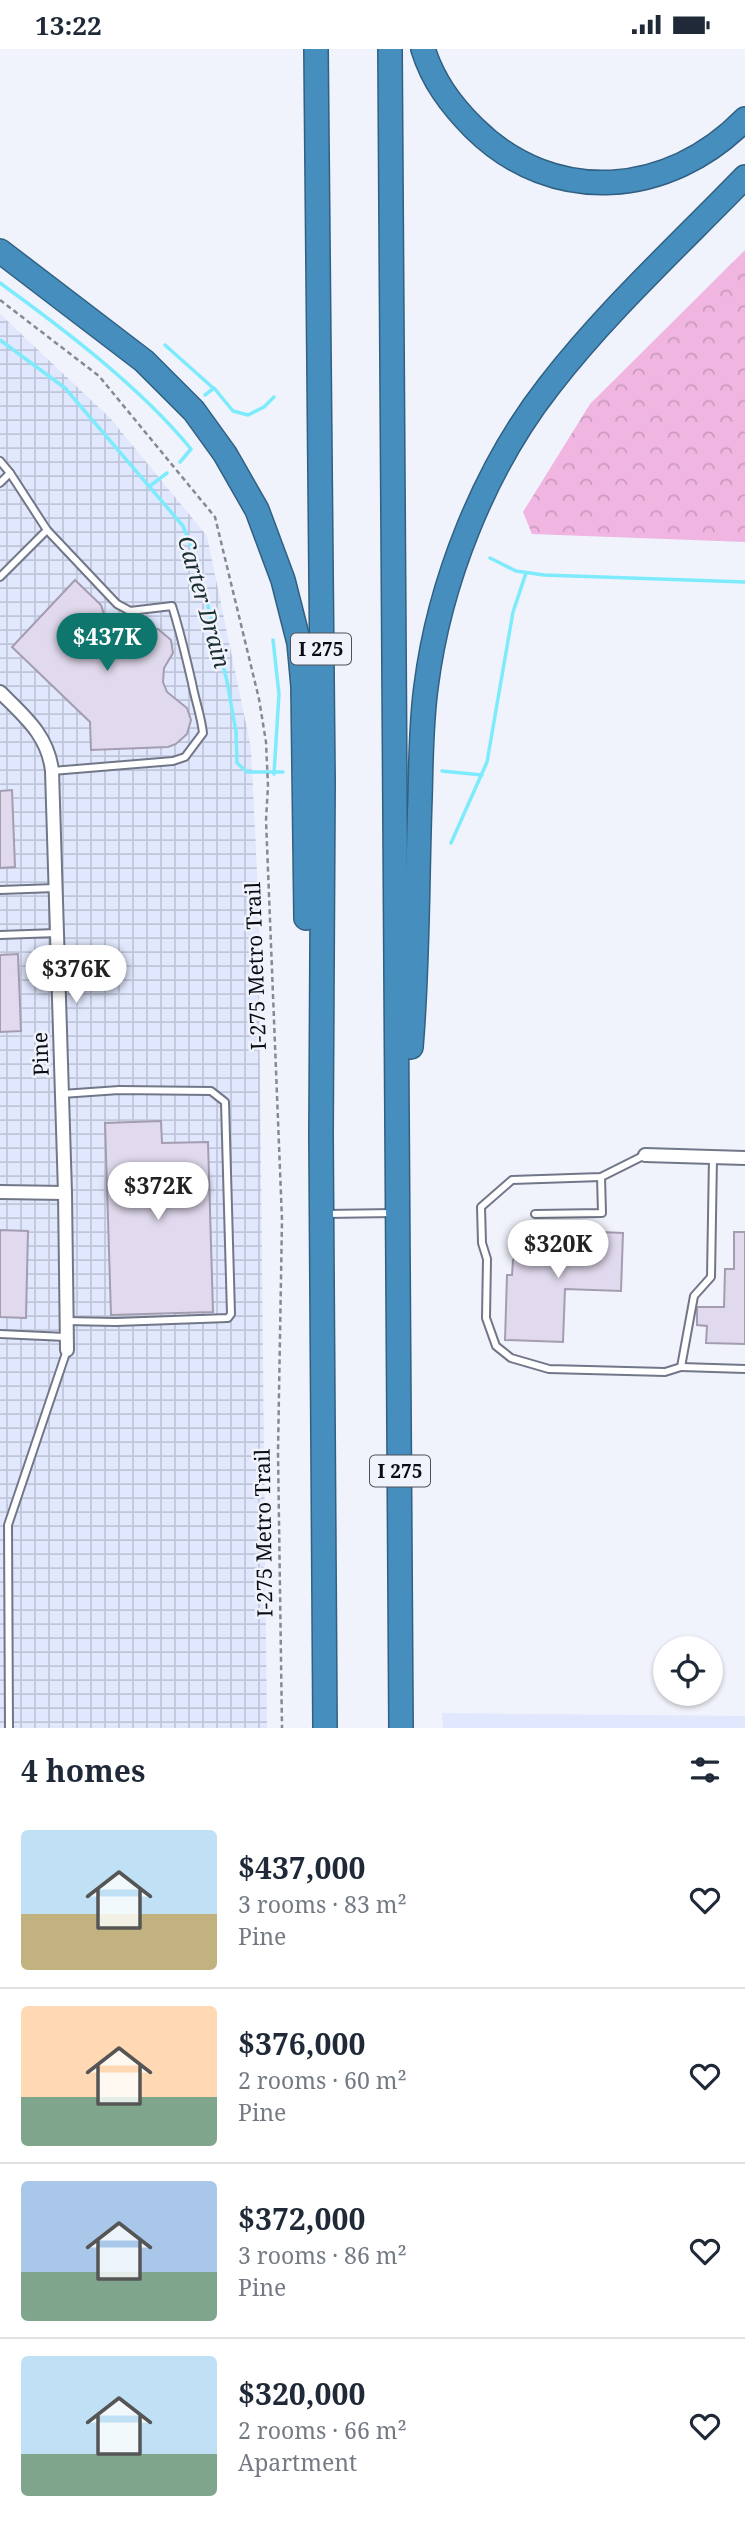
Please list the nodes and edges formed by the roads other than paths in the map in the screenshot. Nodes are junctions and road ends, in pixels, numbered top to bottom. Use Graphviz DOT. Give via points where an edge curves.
graph roads {
  1 [pos="315,49"];
  2 [pos="390,49"];
  3 [pos="423,49"];
  4 [pos="745,119"];
  5 [pos="745,177"];
  6 [pos="0,251"];
  7 [pos="0,461"];
  8 [pos="9,473"];
  9 [pos="0,483"];
  10 [pos="47,530"];
  11 [pos="0,577"];
  12 [pos="0,692"];
  13 [pos="52,771"];
  14 [pos="55,888"];
  15 [pos="0,890"];
  16 [pos="57,933"];
  17 [pos="0,935"];
  18 [pos="62,1094"];
  19 [pos="398,1097"];
  20 [pos="321,1135"];
  21 [pos="645,1156"];
  22 [pos="713,1157"];
  23 [pos="745,1158"];
  24 [pos="601,1177"];
  25 [pos="0,1192"];
  26 [pos="65,1193"];
  27 [pos="399,1213"];
  28 [pos="323,1214"];
  29 [pos="535,1214"];
  30 [pos="66,1321"];
  31 [pos="0,1334"];
  32 [pos="66,1344"];
  33 [pos="681,1367"];
  34 [pos="745,1369"];
  35 [pos="9,1728"];
  36 [pos="326,1728"];
  37 [pos="401,1728"];
  1 -- 20 [label="highway, I 275" via="323,782"];
  2 -- 19 [label="highway, I 275"];
  3 -- 4 [label="highway" via="442,92 460,114 514,160 543,174 608,182 650,177 704,153"];
  5 -- 19 [label="highway" via="549,386 514,436 456,560 426,687 410,1066"];
  6 -- 20 [label="highway" via="144,361 194,411 225,453 271,543 293,612 302,675 310,1063"];
  7 -- 8 [label="lane"];
  8 -- 9 [label="lane"];
  8 -- 10 [label="lane"];
  10 -- 11 [label="lane"];
  10 -- 13 [label="lane" via="117,604 130,611 172,606 203,733 186,757 173,761"];
  12 -- 13 [label="street, Pine" via="38,731"];
  13 -- 14 [label="street, Pine"];
  14 -- 15 [label="lane"];
  14 -- 16 [label="street, Pine"];
  16 -- 17 [label="lane"];
  16 -- 18 [label="street, Pine"];
  18 -- 26 [label="street, Pine"];
  18 -- 30 [label="lane" via="211,1091 225,1101 230,1300 228,1318"];
  19 -- 27 [label="highway, I 275"];
  20 -- 28 [label="highway, I 275"];
  21 -- 22 [label="street"];
  21 -- 24 [label="lane"];
  22 -- 23 [label="street"];
  22 -- 33 [label="lane" via="711,1277 694,1296"];
  24 -- 29 [label="lane" via="602,1213"];
  24 -- 33 [label="lane" via="512,1180 481,1207 487,1259 486,1318 496,1346 512,1358 549,1369 665,1371"];
  25 -- 26 [label="street"];
  26 -- 30 [label="street, Pine"];
  27 -- 28 [label="lane"];
  27 -- 37 [label="highway, I 275"];
  28 -- 36 [label="highway, I 275"];
  30 -- 32 [label="street, Pine"];
  31 -- 32 [label="lane"];
  32 -- 35 [label="lane" via="8,1525"];
  33 -- 34 [label="lane"];
}
